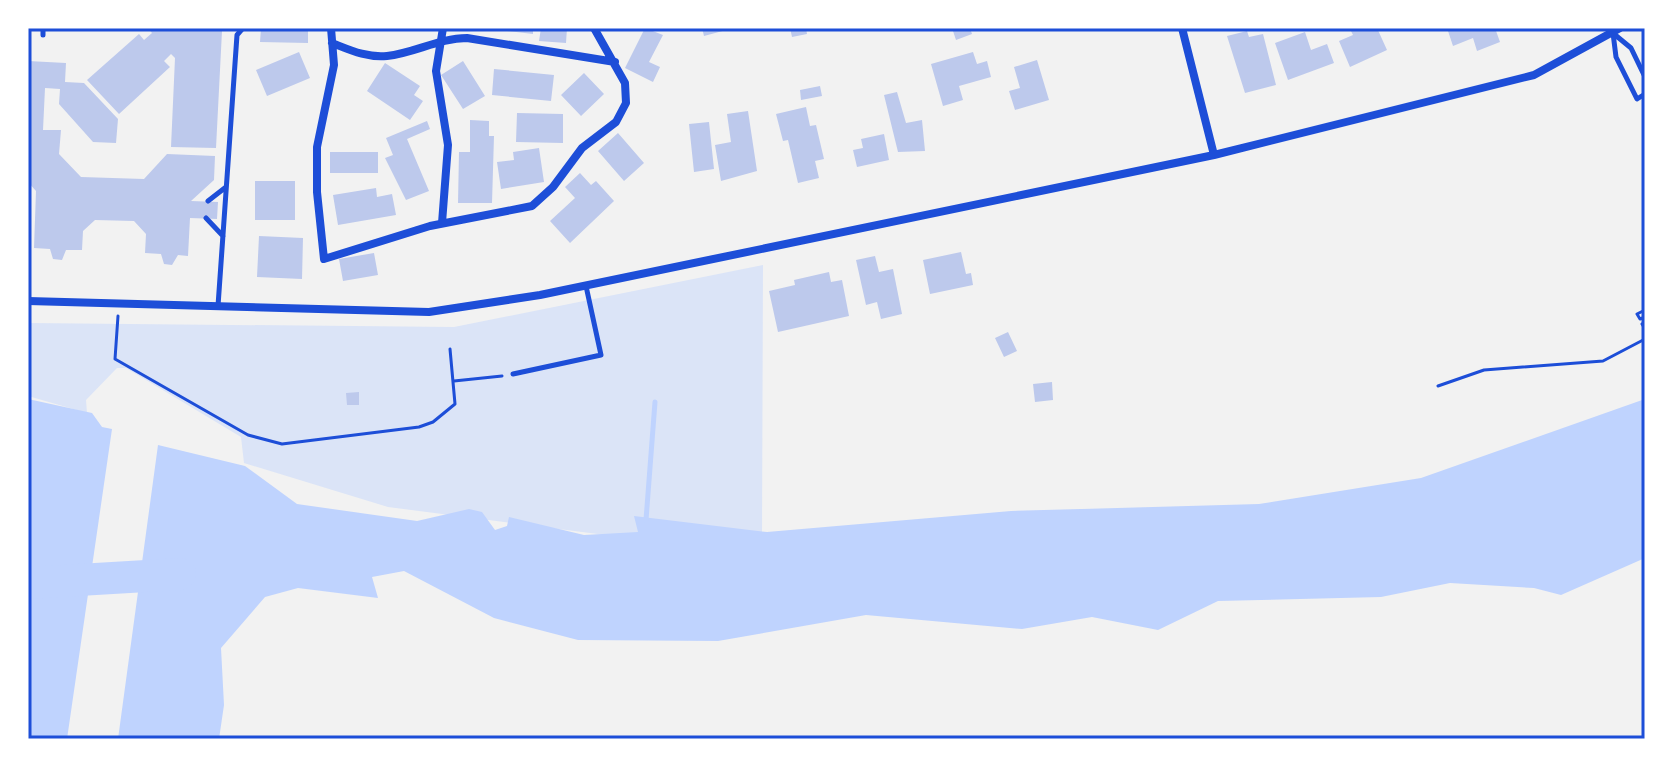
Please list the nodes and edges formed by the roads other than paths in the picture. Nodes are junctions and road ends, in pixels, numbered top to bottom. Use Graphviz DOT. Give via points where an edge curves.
graph roads {
  1 [pos="243,28"];
  2 [pos="331,28"];
  3 [pos="443,28"];
  4 [pos="594,28"];
  5 [pos="1182,28"];
  6 [pos="1616,30"];
  7 [pos="441,40"];
  8 [pos="332,43"];
  9 [pos="615,62"];
  10 [pos="1645,77"];
  11 [pos="1645,94"];
  12 [pos="1214,155"];
  13 [pos="227,187"];
  14 [pos="208,201"];
  15 [pos="206,218"];
  16 [pos="442,223"];
  17 [pos="223,236"];
  18 [pos="586,286"];
  19 [pos="28,301"];
  20 [pos="218,307"];
  21 [pos="513,374"];
  1 -- 13 [label="lane" via="237,35"];
  2 -- 8 [label="street"];
  3 -- 7 [label="street"];
  4 -- 9 [label="street"];
  5 -- 12 [label="street"];
  6 -- 10 [label="lane"];
  6 -- 11 [label="lane" via="1616,57 1637,99"];
  6 -- 12 [label="street" via="1534,75"];
  7 -- 8 [label="street" via="388,56 364,55"];
  7 -- 9 [label="street" via="467,38"];
  7 -- 16 [label="street" via="436,71 448,145"];
  8 -- 16 [label="street" via="334,65 317,147 324,259"];
  9 -- 16 [label="street" via="625,83 626,103 616,122 582,148 553,187 532,206"];
  12 -- 18 [label="street"];
  13 -- 14 [label="lane"];
  13 -- 17 [label="lane"];
  15 -- 17 [label="lane"];
  17 -- 20 [label="lane"];
  18 -- 20 [label="street" via="429,312"];
  18 -- 21 [label="lane" via="601,355"];
  19 -- 20 [label="street"];
}
